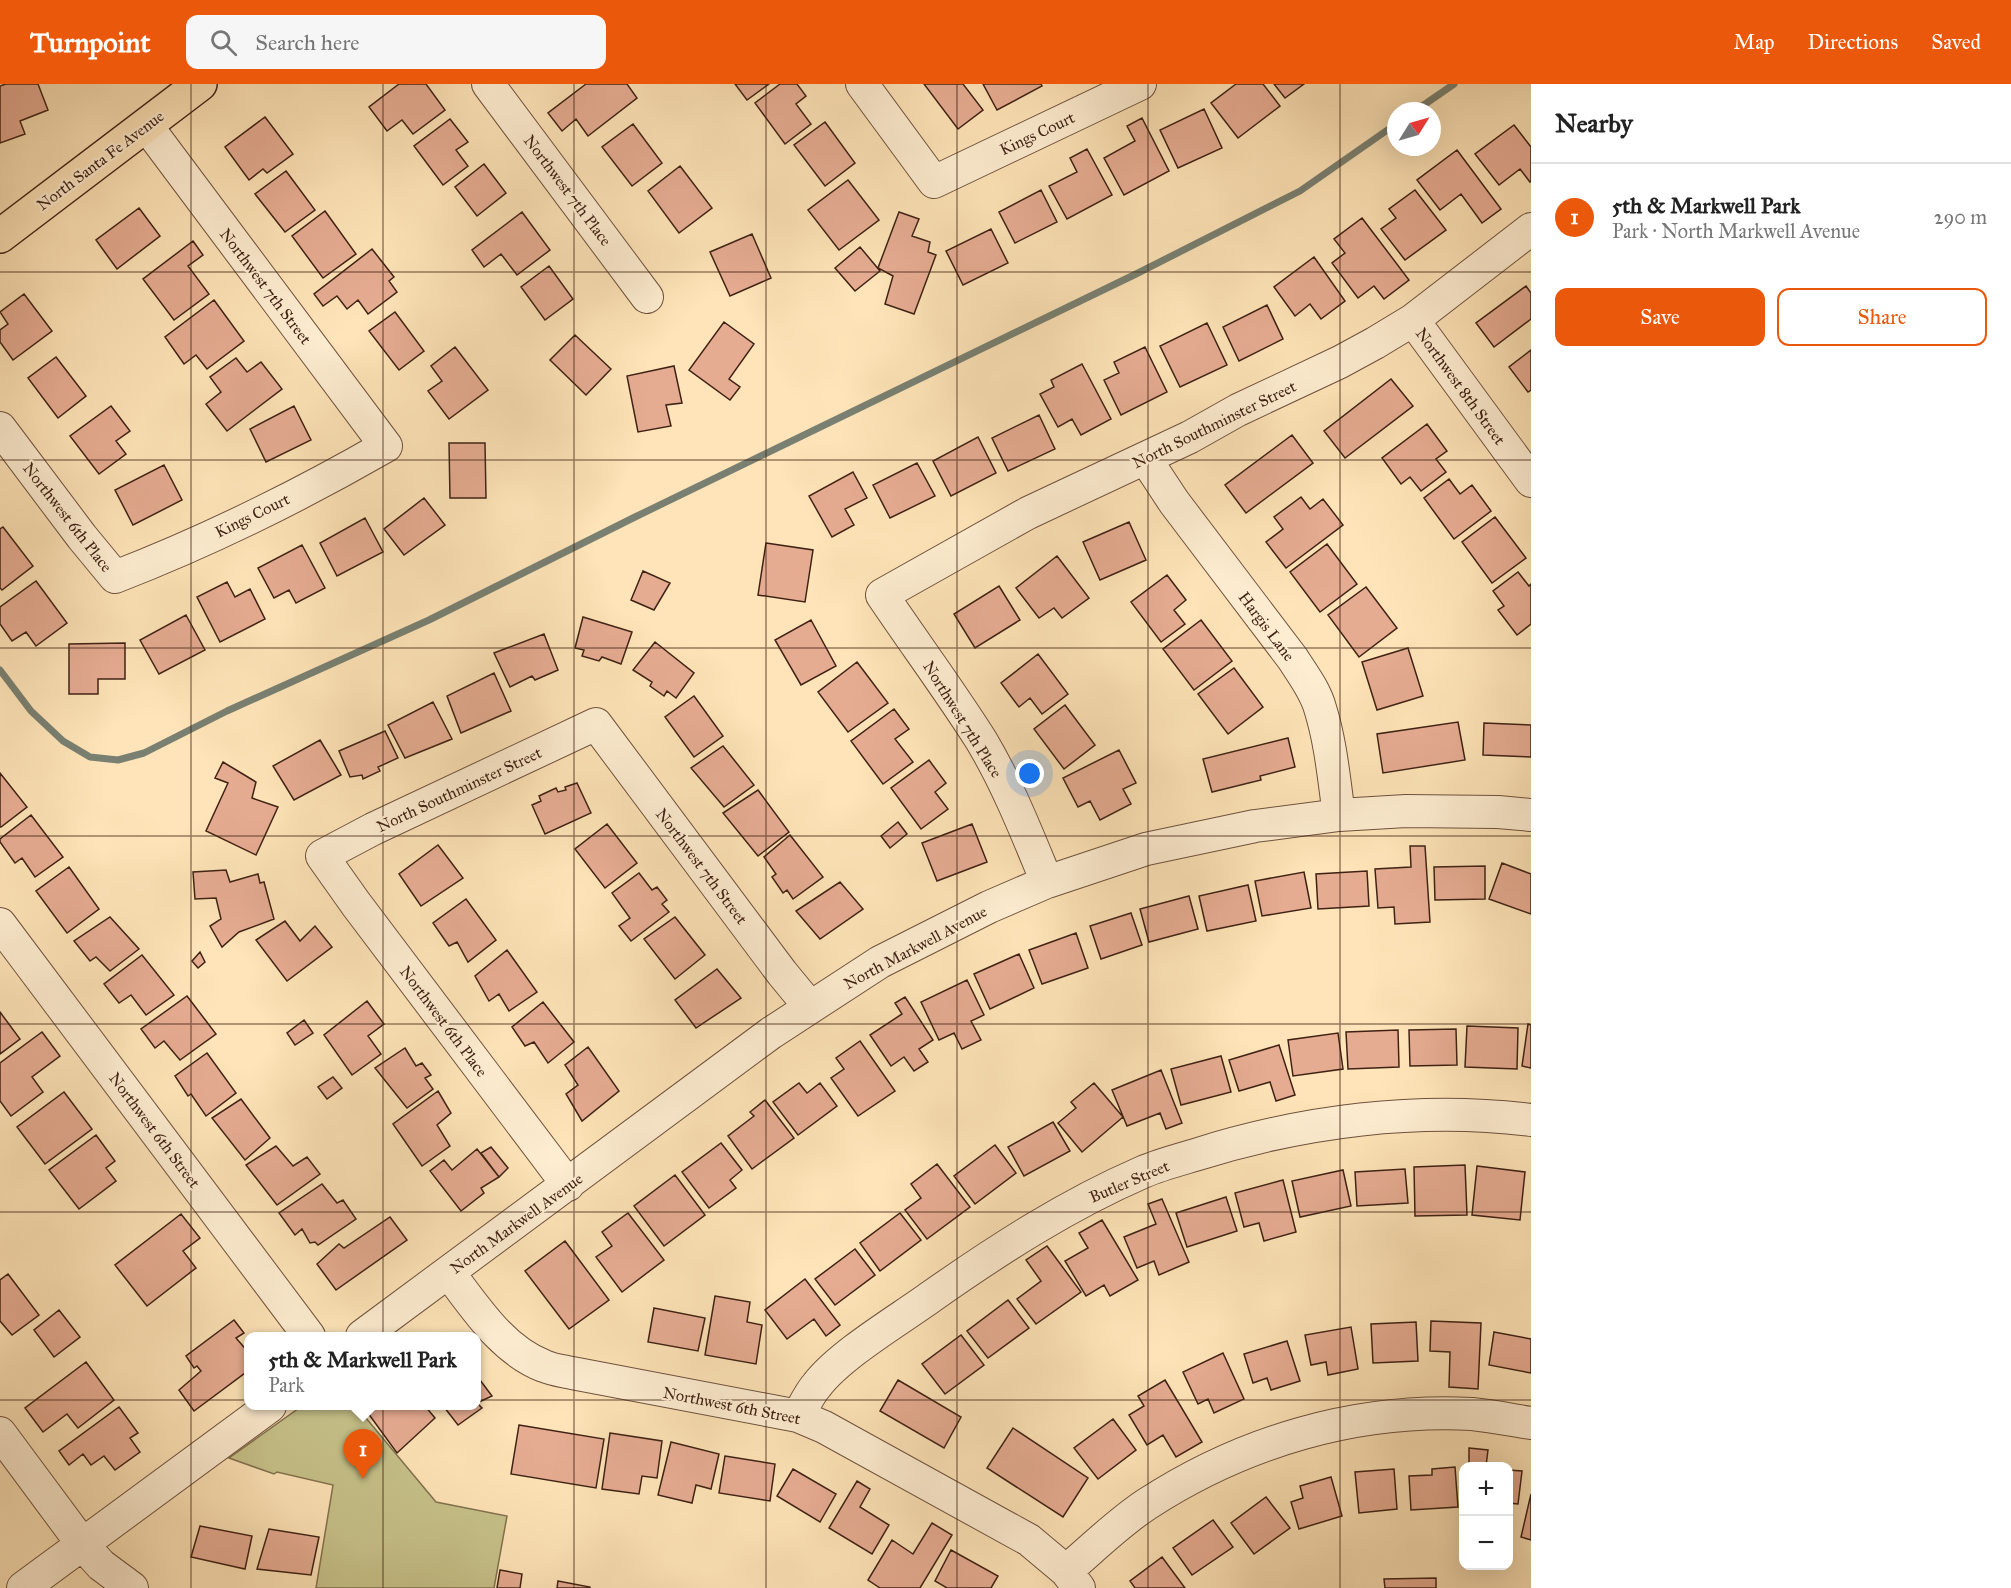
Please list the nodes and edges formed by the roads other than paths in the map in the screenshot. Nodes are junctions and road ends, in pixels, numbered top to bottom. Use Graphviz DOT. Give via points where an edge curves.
graph roads {
  1 [pos="200,84"];
  2 [pos="488,84"];
  3 [pos="862,84"];
  4 [pos="1140,84"];
  5 [pos="146,125"];
  6 [pos="1531,229"];
  7 [pos="0,236"];
  8 [pos="647,297"];
  9 [pos="1413,320"];
  10 [pos="0,428"];
  11 [pos="386,446"];
  12 [pos="1145,458"];
  13 [pos="1531,481"];
  14 [pos="115,578"];
  15 [pos="882,595"];
  16 [pos="596,724"];
  17 [pos="1339,815"];
  18 [pos="1531,815"];
  19 [pos="322,856"];
  20 [pos="1047,882"];
  21 [pos="0,924"];
  22 [pos="810,1007"];
  23 [pos="1531,1120"];
  24 [pos="568,1185"];
  25 [pos="449,1273"];
  26 [pos="306,1332"];
  27 [pos="368,1332"];
  28 [pos="265,1410"];
  29 [pos="798,1416"];
  30 [pos="1531,1424"];
  31 [pos="0,1433"];
  32 [pos="83,1545"];
  33 [pos="1072,1580"];
  34 [pos="23,1588"];
  35 [pos="132,1588"];
  1 -- 5 [label="main road, North Santa Fe Avenue"];
  2 -- 8 [label="street, Northwest 7th Place"];
  3 -- 4 [label="street, Kings Court" via="934,182"];
  5 -- 7 [label="main road, North Santa Fe Avenue"];
  5 -- 11 [label="street, Northwest 7th Street"];
  6 -- 9 [label="street, North Southminster Street"];
  9 -- 12 [label="street, North Southminster Street" via="1340,362"];
  9 -- 13 [label="street, Northwest 8th Street"];
  10 -- 14 [label="street, Northwest 6th Place"];
  11 -- 14 [label="street, Kings Court" via="334,476"];
  12 -- 15 [label="street, North Southminster Street" via="1028,513"];
  12 -- 17 [label="street, Hargis Lane" via="1310,686 1328,740"];
  15 -- 20 [label="street, Northwest 7th Place" via="981,741 1025,827"];
  16 -- 19 [label="street, North Southminster Street"];
  16 -- 22 [label="street, Northwest 7th Street"];
  17 -- 18 [label="street, North Markwell Avenue" via="1406,811"];
  17 -- 20 [label="street, North Markwell Avenue" via="1183,839"];
  19 -- 24 [label="street, Northwest 6th Place"];
  20 -- 22 [label="street, North Markwell Avenue" via="880,962"];
  21 -- 26 [label="street, Northwest 6th Street"];
  22 -- 24 [label="street, North Markwell Avenue"];
  23 -- 29 [label="street, Butler Street" via="1425,1114 1309,1126 1224,1145 1145,1171 1038,1225 868,1341 817,1384"];
  24 -- 25 [label="street, North Markwell Avenue"];
  25 -- 27 [label="street, North Markwell Avenue"];
  25 -- 29 [label="street, Northwest 6th Street" via="501,1338 544,1366"];
  28 -- 32 [label="street"];
  29 -- 33 [label="street, Northwest 6th Street" via="1029,1540"];
  30 -- 33 [label="street" via="1474,1414 1402,1414 1298,1433 1238,1455 1145,1506"];
  31 -- 32 [label="street"];
  32 -- 34 [label="street"];
  32 -- 35 [label="street" via="101,1565"];
}
